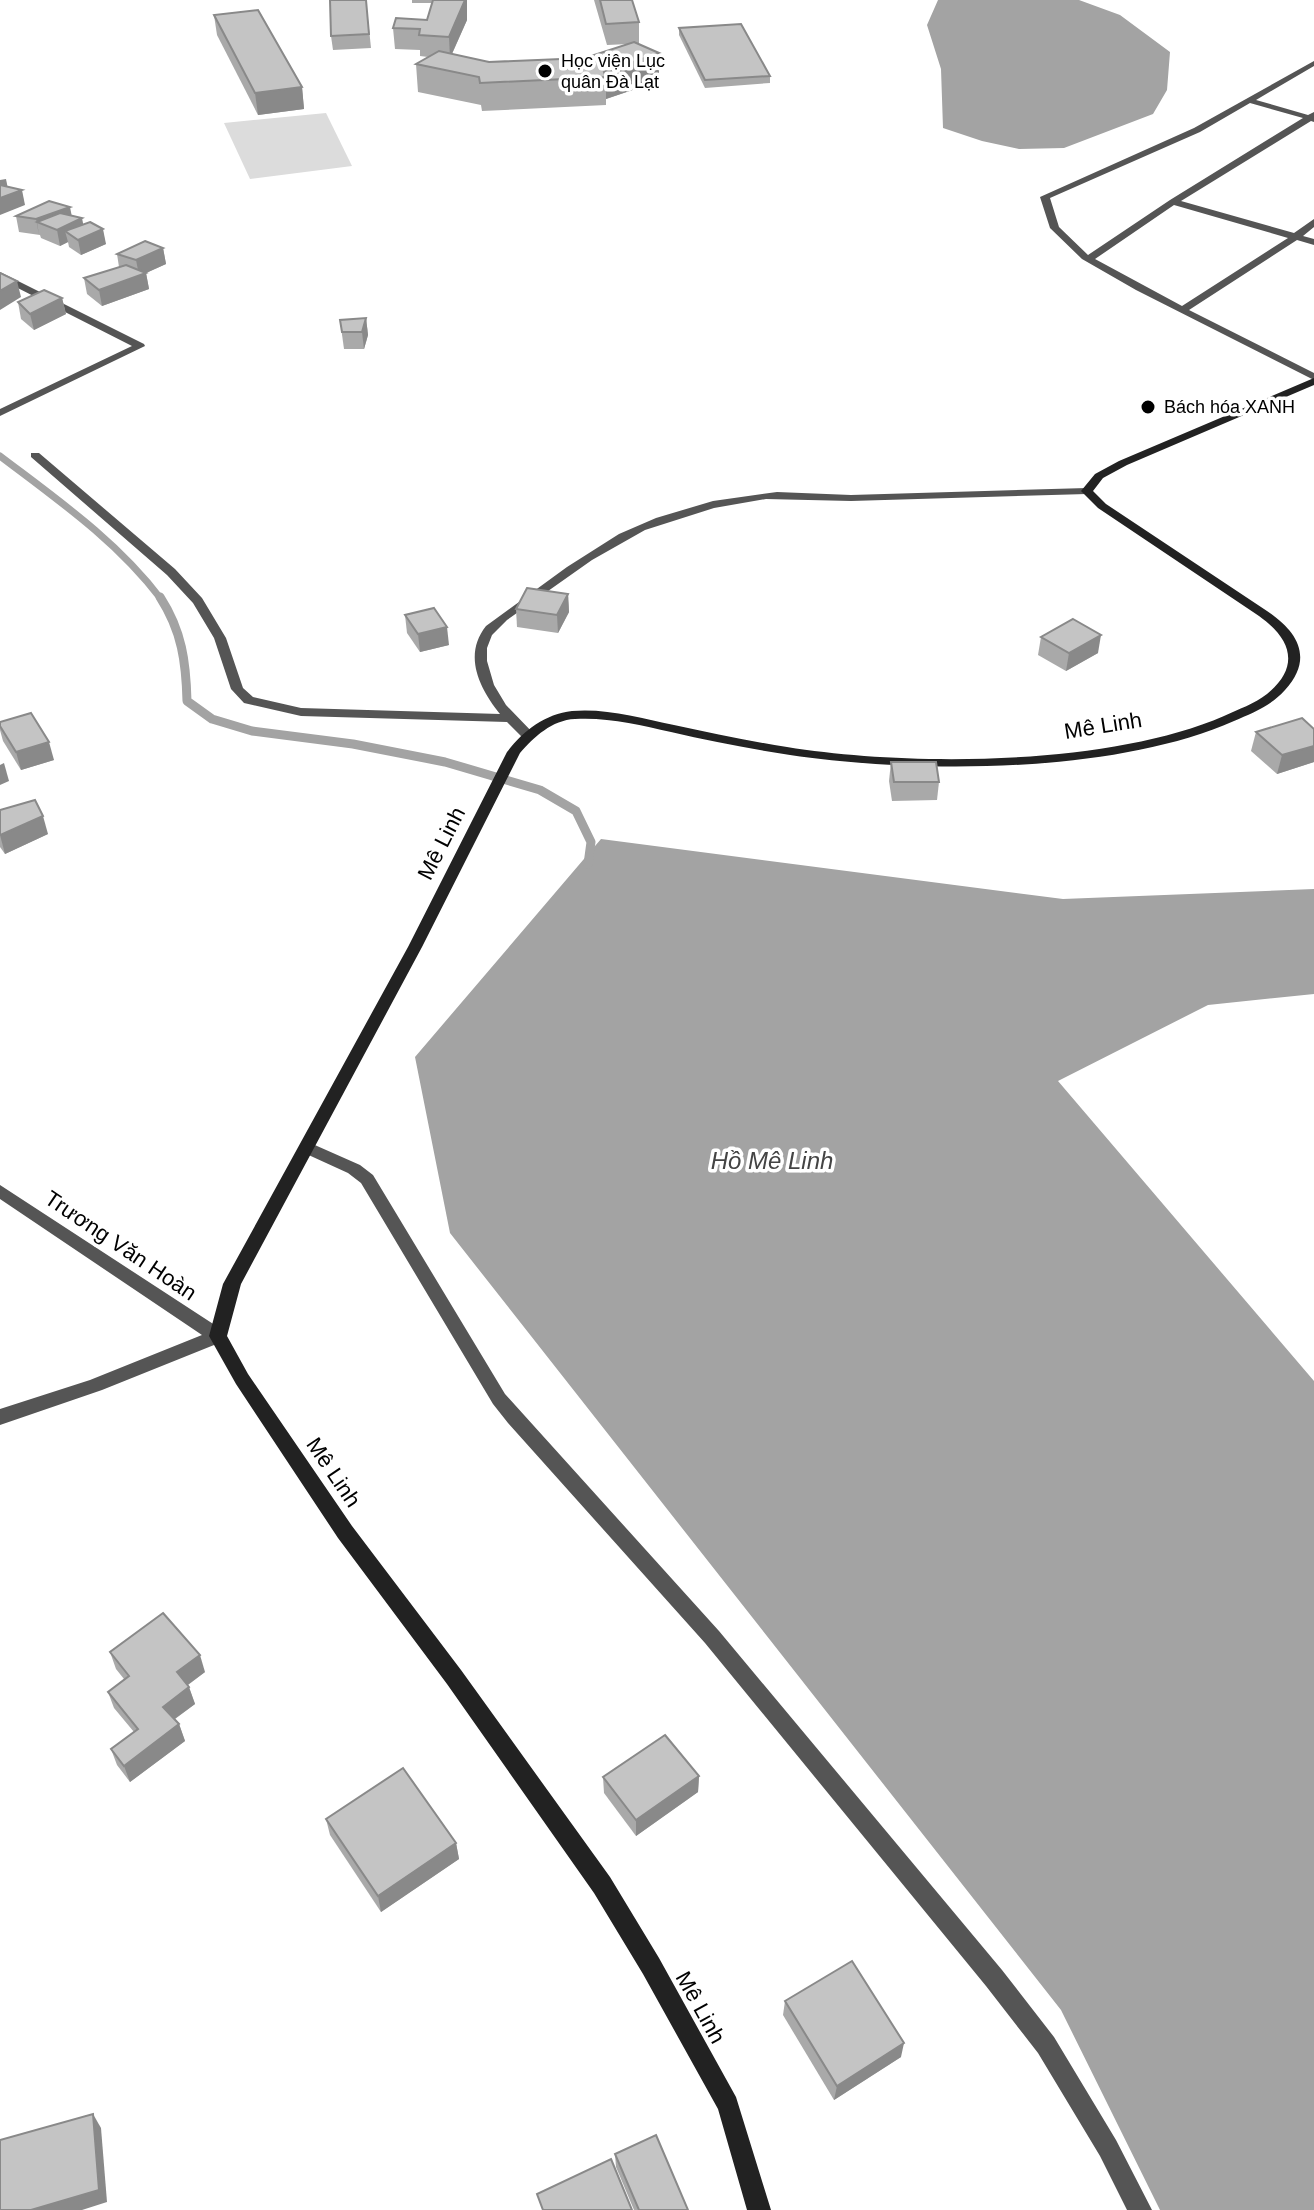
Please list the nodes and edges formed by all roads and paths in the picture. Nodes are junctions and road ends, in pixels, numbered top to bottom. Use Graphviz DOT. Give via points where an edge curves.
graph roads {
  1 [pos="1314,63"];
  2 [pos="1252,101"];
  3 [pos="1313,117"];
  4 [pos="1173,202"];
  5 [pos="1314,222"];
  6 [pos="1296,237"];
  7 [pos="1314,242"];
  8 [pos="1089,259"];
  9 [pos="0,275"];
  10 [pos="1182,310"];
  11 [pos="1314,379"];
  12 [pos="0,413"];
  13 [pos="35,455"];
  14 [pos="1087,491"];
  15 [pos="508,718"];
  16 [pos="528,735"];
  17 [pos="308,1148"];
  18 [pos="0,1191"];
  19 [pos="218,1336"];
  20 [pos="0,1417"];
  21 [pos="759,2210"];
  22 [pos="1140,2210"];
  1 -- 2 [label="street"];
  2 -- 3 [label="street"];
  2 -- 8 [label="street" via="1045,197 1055,228"];
  3 -- 4 [label="street"];
  4 -- 6 [label="street"];
  4 -- 8 [label="street"];
  5 -- 6 [label="street"];
  6 -- 7 [label="street"];
  6 -- 10 [label="street"];
  8 -- 10 [label="street"];
  9 -- 12 [label="street" via="140,346"];
  10 -- 11 [label="street"];
  11 -- 14 [label="street" via="1123,463 1099,476"];
  13 -- 15 [label="street" via="198,601 220,638 237,689 249,700 301,712"];
  14 -- 15 [label="street" via="766,496 659,520 613,542 497,622 480,647 484,672"];
  14 -- 16 [label="street, Mê Linh" via="1289,638 1295,667 1286,683 1262,704 1230,720 1172,738 1099,753 1022,760 794,752 604,715 571,715"];
  15 -- 16 [label="street"];
  16 -- 17 [label="street, Mê Linh" via="514,752"];
  17 -- 19 [label="street, Mê Linh" via="232,1284"];
  17 -- 22 [label="street" via="367,1179 506,1409 712,1637 994,1978 1046,2045"];
  18 -- 19 [label="street, Trương Văn Hoàn"];
  19 -- 20 [label="street"];
  19 -- 21 [label="street, Mê Linh" via="345,1532 602,1885 728,2105"];
}
